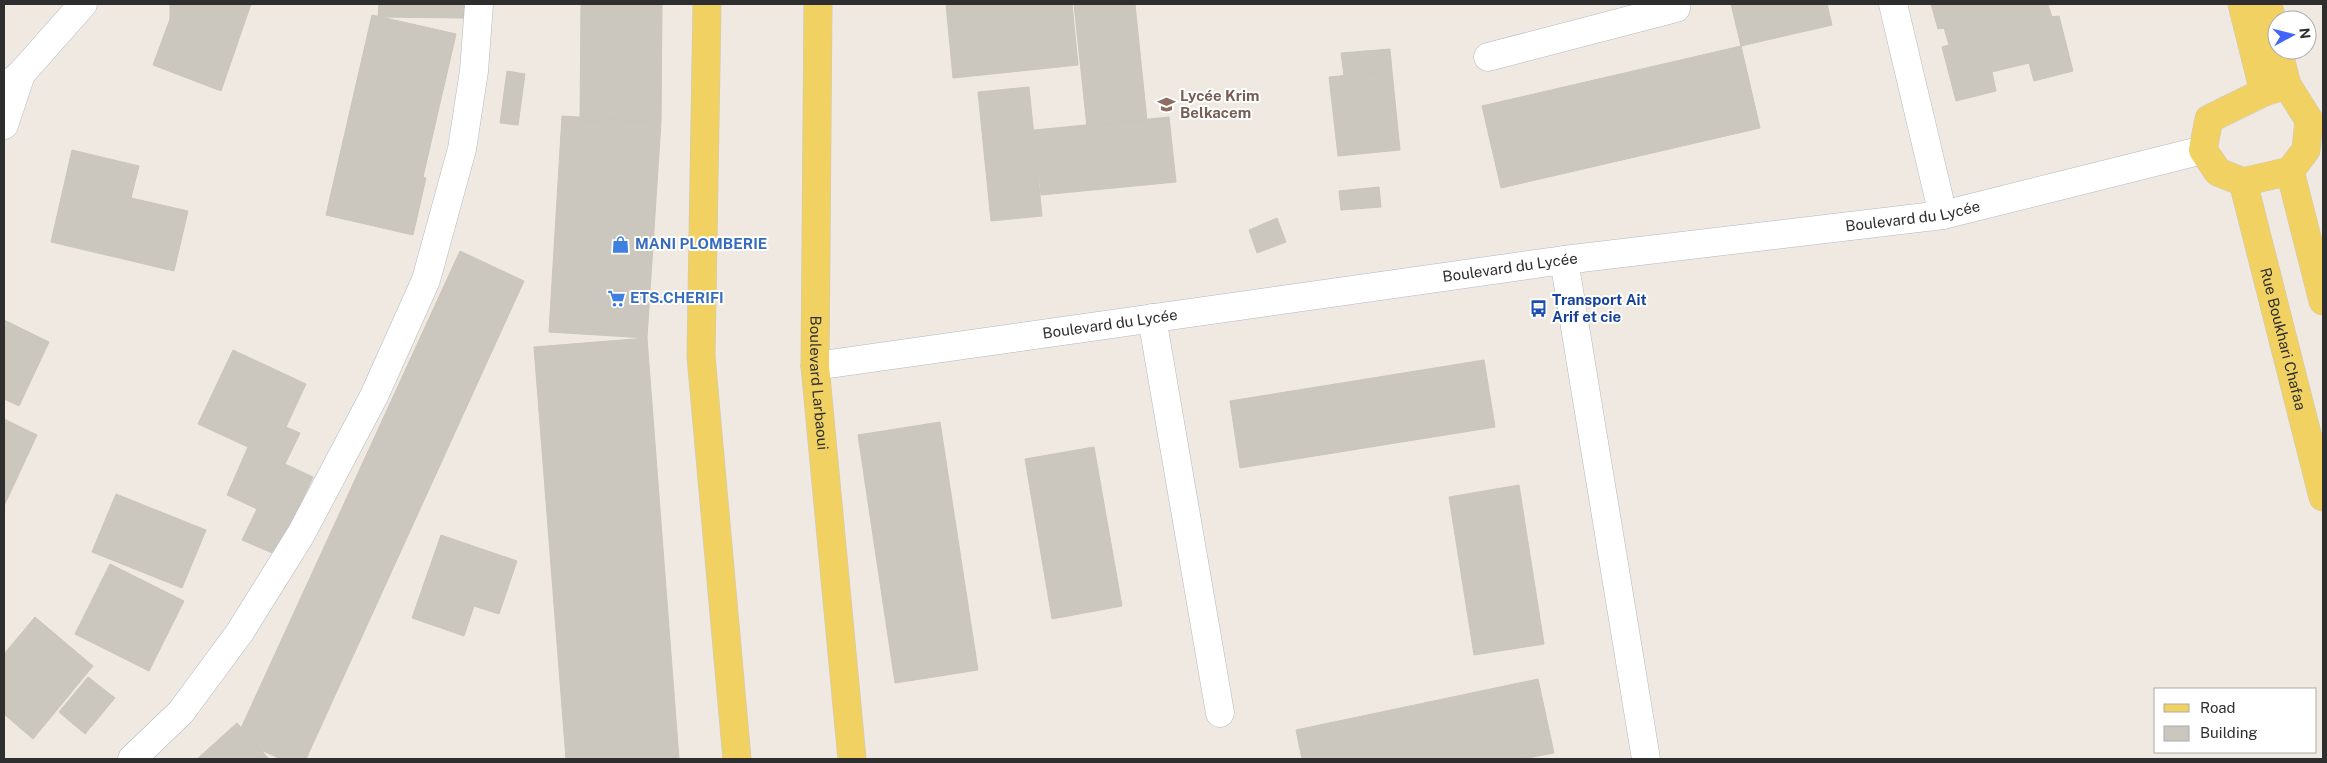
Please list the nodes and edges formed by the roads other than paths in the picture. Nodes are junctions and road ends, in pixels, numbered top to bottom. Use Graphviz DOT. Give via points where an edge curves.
graph roads {
  1 [pos="82,4"];
  2 [pos="479,4"];
  3 [pos="707,4"];
  4 [pos="818,4"];
  5 [pos="1675,4"];
  6 [pos="1893,4"];
  7 [pos="2242,4"];
  8 [pos="1488,57"];
  9 [pos="2277,60"];
  10 [pos="12,81"];
  11 [pos="2275,88"];
  12 [pos="2316,120"];
  13 [pos="4,125"];
  14 [pos="2203,150"];
  15 [pos="2290,171"];
  16 [pos="2243,182"];
  17 [pos="1943,215"];
  18 [pos="1564,260"];
  19 [pos="2323,300"];
  20 [pos="1152,318"];
  21 [pos="815,366"];
  22 [pos="2323,497"];
  23 [pos="1220,714"];
  24 [pos="132,759"];
  25 [pos="737,759"];
  26 [pos="852,759"];
  27 [pos="1646,759"];
  1 -- 10 [label="street"];
  2 -- 24 [label="street" via="474,71 460,159 426,280 374,396 301,534 240,632 182,712"];
  3 -- 25 [label="main road" via="701,356"];
  4 -- 21 [label="main road, Boulevard Larbaoui"];
  5 -- 8 [label="street" via="1676,8"];
  6 -- 17 [label="street"];
  7 -- 11 [label="main road"];
  9 -- 11 [label="main road"];
  10 -- 13 [label="street"];
  11 -- 12 [label="main road"];
  11 -- 14 [label="main road" via="2209,118"];
  12 -- 15 [label="main road" via="2306,150"];
  14 -- 16 [label="main road" via="2218,172"];
  14 -- 17 [label="street, Boulevard du Lycée"];
  15 -- 16 [label="main road"];
  15 -- 19 [label="main road"];
  16 -- 22 [label="main road, Rue Boukhari Chafaa"];
  17 -- 18 [label="street, Boulevard du Lycée"];
  18 -- 20 [label="street, Boulevard du Lycée"];
  18 -- 27 [label="street"];
  20 -- 21 [label="street, Boulevard du Lycée"];
  20 -- 23 [label="street"];
  21 -- 26 [label="main road, Boulevard Larbaoui"];
}
